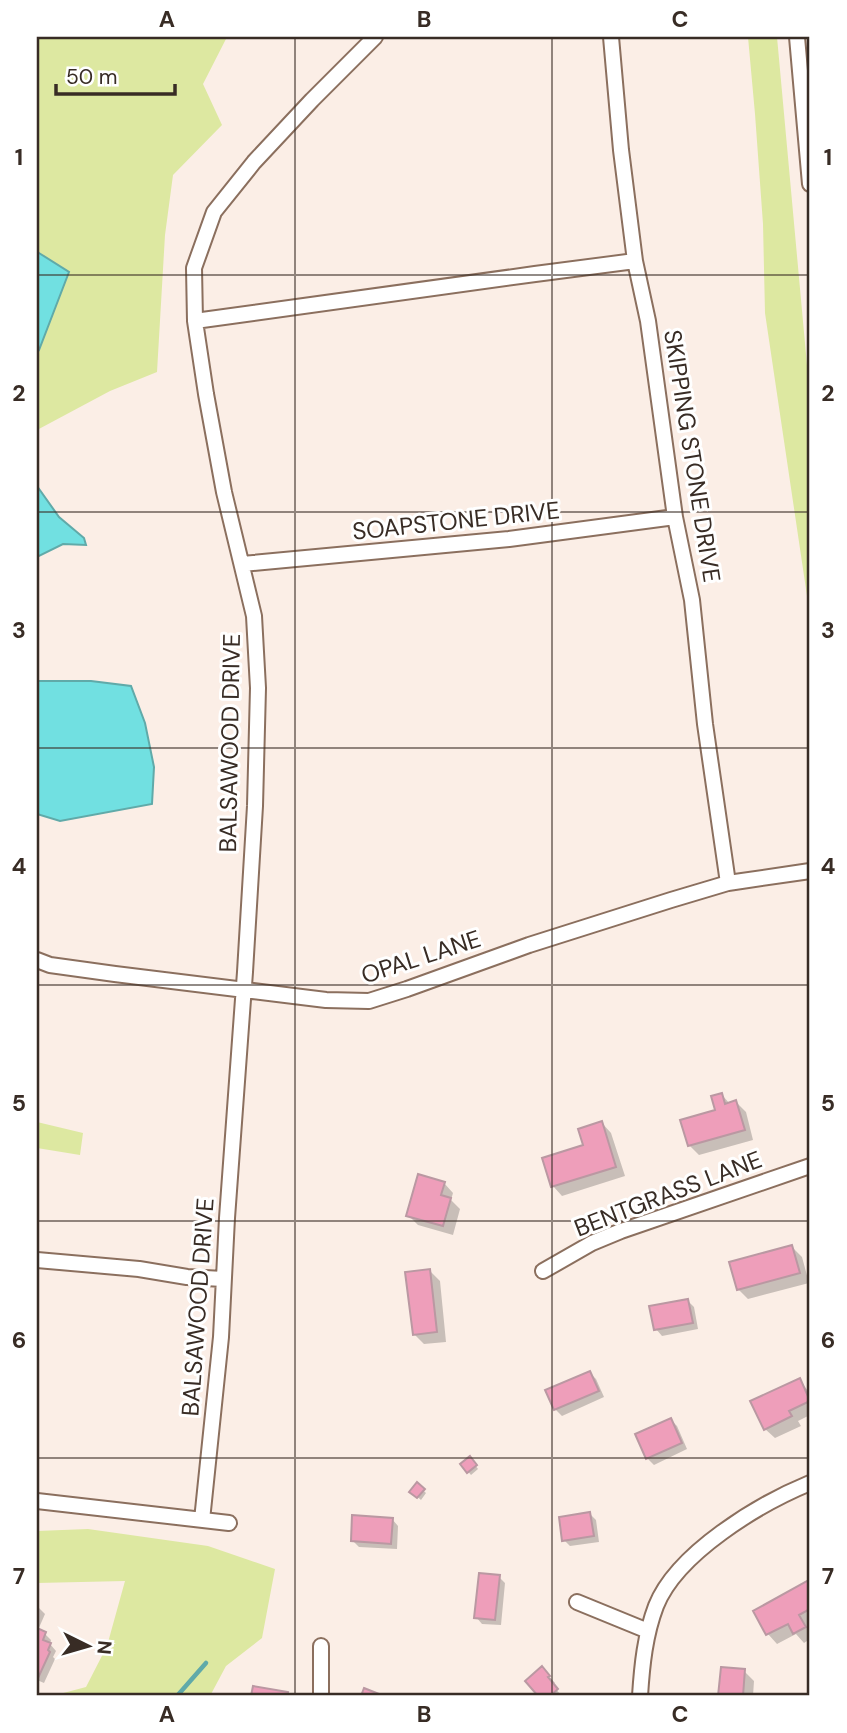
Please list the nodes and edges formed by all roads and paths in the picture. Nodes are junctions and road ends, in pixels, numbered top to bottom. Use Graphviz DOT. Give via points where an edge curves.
graph roads {
  1 [pos="375,37"];
  2 [pos="611,37"];
  3 [pos="797,37"];
  4 [pos="810,184"];
  5 [pos="635,261"];
  6 [pos="195,321"];
  7 [pos="675,517"];
  8 [pos="242,564"];
  9 [pos="810,871"];
  10 [pos="728,883"];
  11 [pos="37,960"];
  12 [pos="243,990"];
  13 [pos="810,1166"];
  14 [pos="37,1260"];
  15 [pos="543,1270"];
  16 [pos="223,1279"];
  17 [pos="810,1483"];
  18 [pos="37,1501"];
  19 [pos="202,1520"];
  20 [pos="229,1523"];
  21 [pos="577,1602"];
  22 [pos="648,1631"];
  23 [pos="321,1646"];
  24 [pos="321,1696"];
  25 [pos="640,1696"];
  1 -- 6 [label="street, BALSAWOOD DRIVE" via="271,144 214,212 194,268"];
  2 -- 5 [label="street, SKIPPING STONE DRIVE"];
  3 -- 4 [label="street"];
  5 -- 6 [label="street"];
  5 -- 7 [label="street, SKIPPING STONE DRIVE" via="648,321"];
  6 -- 8 [label="street, BALSAWOOD DRIVE" via="224,492"];
  7 -- 8 [label="street, SOAPSTONE DRIVE"];
  7 -- 10 [label="street, SKIPPING STONE DRIVE" via="692,600"];
  8 -- 12 [label="street, BALSAWOOD DRIVE" via="254,616 258,688"];
  9 -- 10 [label="street, OPAL LANE"];
  10 -- 12 [label="street, OPAL LANE" via="369,1001"];
  11 -- 12 [label="street, OPAL LANE"];
  12 -- 16 [label="street, BALSAWOOD DRIVE"];
  13 -- 15 [label="street, BENTGRASS LANE" via="621,1231"];
  14 -- 16 [label="street"];
  16 -- 19 [label="street, BALSAWOOD DRIVE"];
  17 -- 22 [label="street" via="757,1510 702,1547 676,1573 657,1603"];
  18 -- 19 [label="street"];
  19 -- 20 [label="street"];
  21 -- 22 [label="street"];
  22 -- 25 [label="street"];
  23 -- 24 [label="street"];
}
